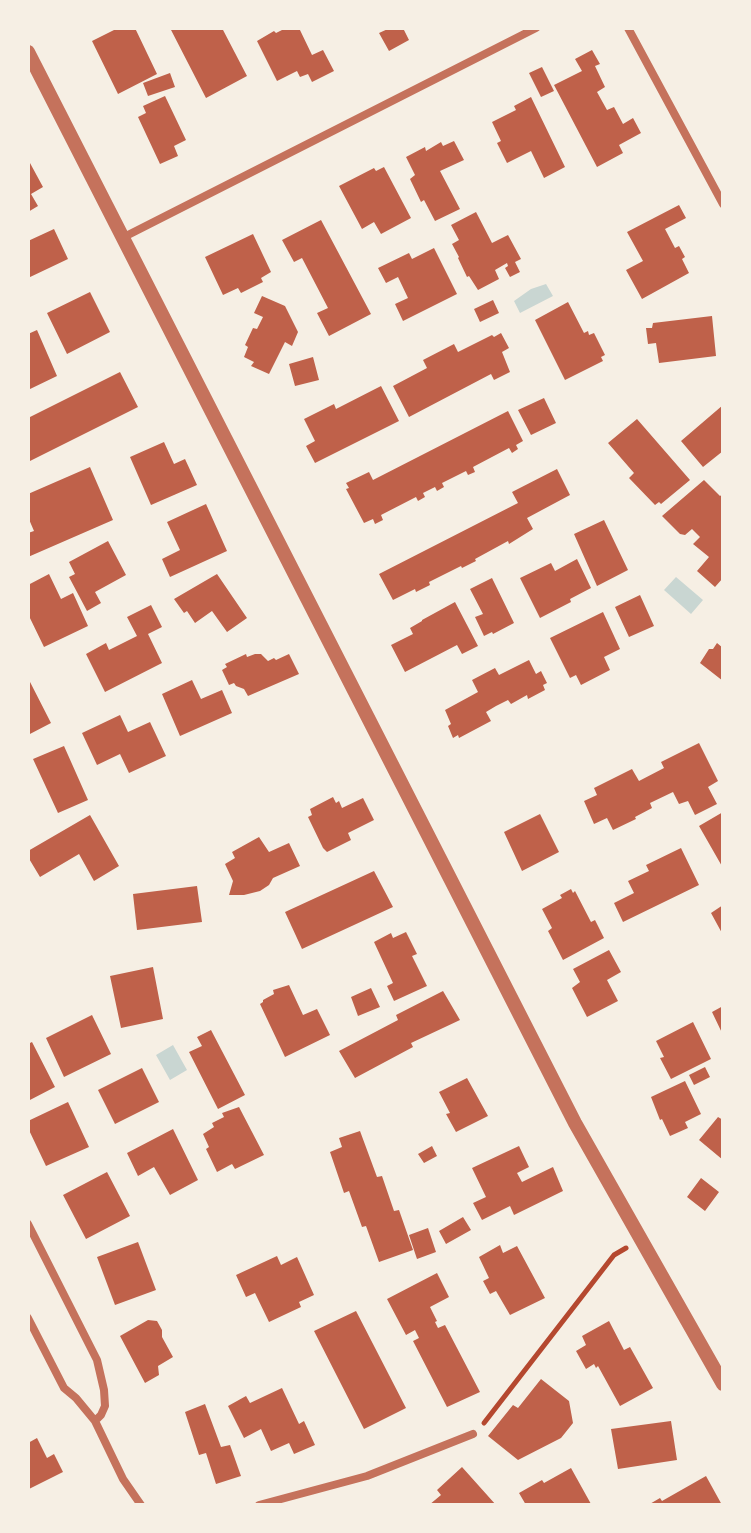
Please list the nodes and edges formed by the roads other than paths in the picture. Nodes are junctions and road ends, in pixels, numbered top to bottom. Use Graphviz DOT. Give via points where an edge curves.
graph roads {
  1 [pos="536,28"];
  2 [pos="628,28"];
  3 [pos="28,52"];
  4 [pos="723,204"];
  5 [pos="124,237"];
  6 [pos="28,1224"];
  7 [pos="28,1318"];
  8 [pos="723,1384"];
  9 [pos="95,1421"];
  10 [pos="473,1434"];
  11 [pos="141,1505"];
  12 [pos="259,1505"];
  1 -- 5 [label="street"];
  2 -- 4 [label="street"];
  3 -- 5 [label="street"];
  5 -- 8 [label="street" via="575,1123"];
  6 -- 9 [label="street" via="97,1360 105,1406"];
  7 -- 9 [label="street" via="64,1388"];
  9 -- 11 [label="street"];
  10 -- 12 [label="street" via="367,1476"];
}
